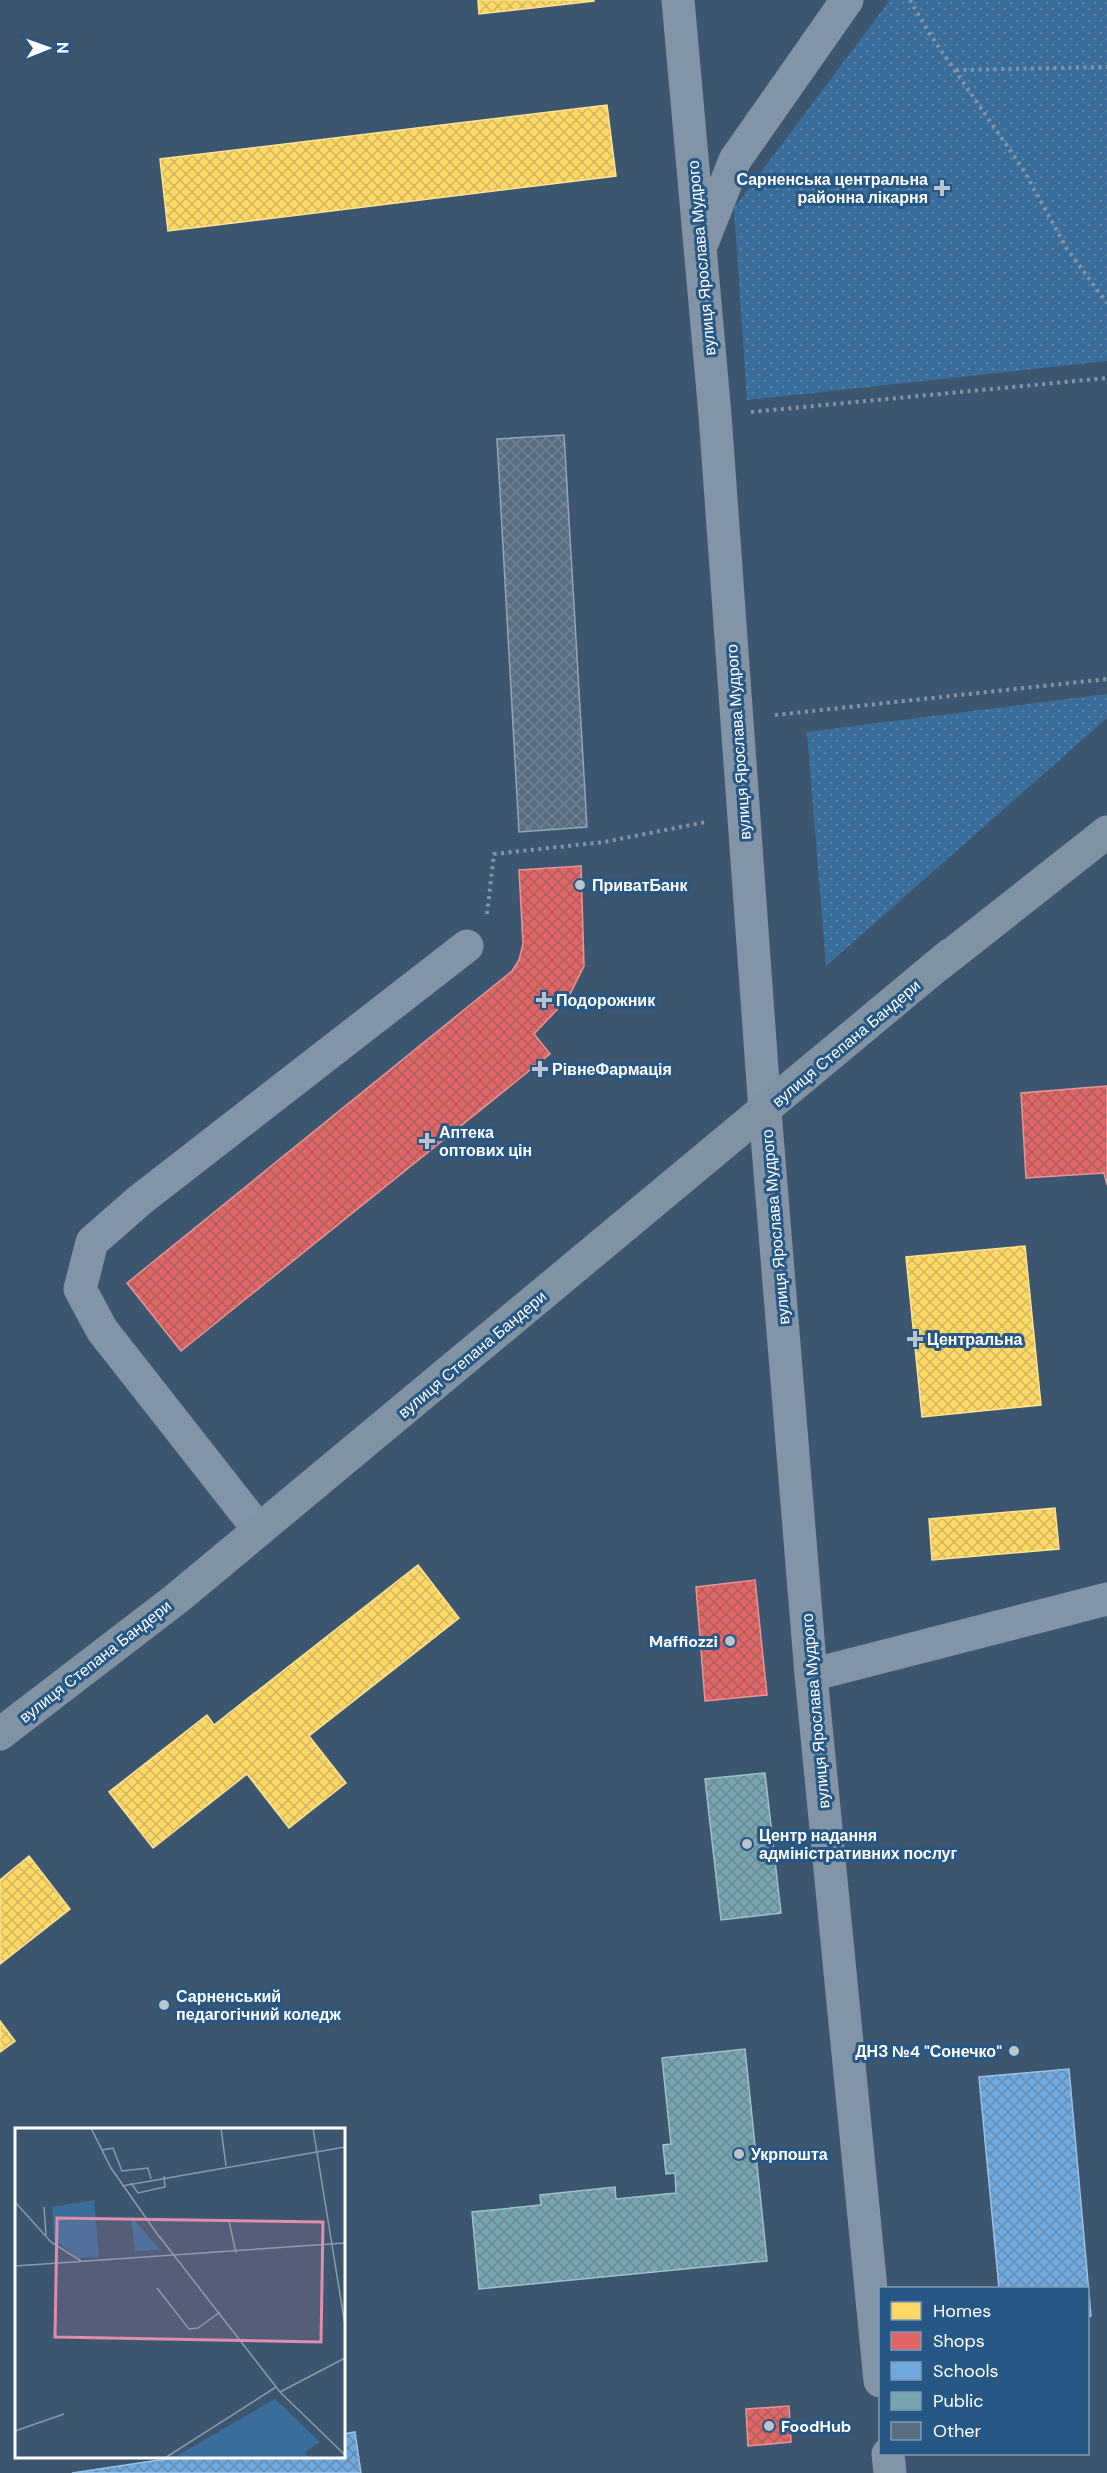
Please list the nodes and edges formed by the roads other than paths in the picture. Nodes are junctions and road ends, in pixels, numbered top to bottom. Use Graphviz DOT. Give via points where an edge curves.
graph roads {
  1 [pos="678,0"];
  2 [pos="847,0"];
  3 [pos="700,249"];
  4 [pos="1107,832"];
  5 [pos="468,946"];
  6 [pos="765,1111"];
  7 [pos="259,1530"];
  8 [pos="1107,1599"];
  9 [pos="811,1675"];
  10 [pos="0,1734"];
  11 [pos="879,2371"];
  12 [pos="888,2455"];
  13 [pos="890,2473"];
  1 -- 3 [label="street, вулиця Ярослава Мудрого"];
  2 -- 3 [label="street" via="735,160"];
  3 -- 6 [label="street, вулиця Ярослава Мудрого"];
  4 -- 6 [label="main road, вулиця Степана Бандери" via="944,960"];
  5 -- 7 [label="street" via="140,1200 92,1242 80,1289 102,1330"];
  6 -- 7 [label="main road, вулиця Степана Бандери"];
  6 -- 9 [label="street, вулиця Ярослава Мудрого"];
  7 -- 10 [label="main road, вулиця Степана Бандери" via="177,1599"];
  8 -- 9 [label="street"];
  9 -- 11 [label="street, вулиця Ярослава Мудрого"];
  12 -- 13 [label="street"];
}
